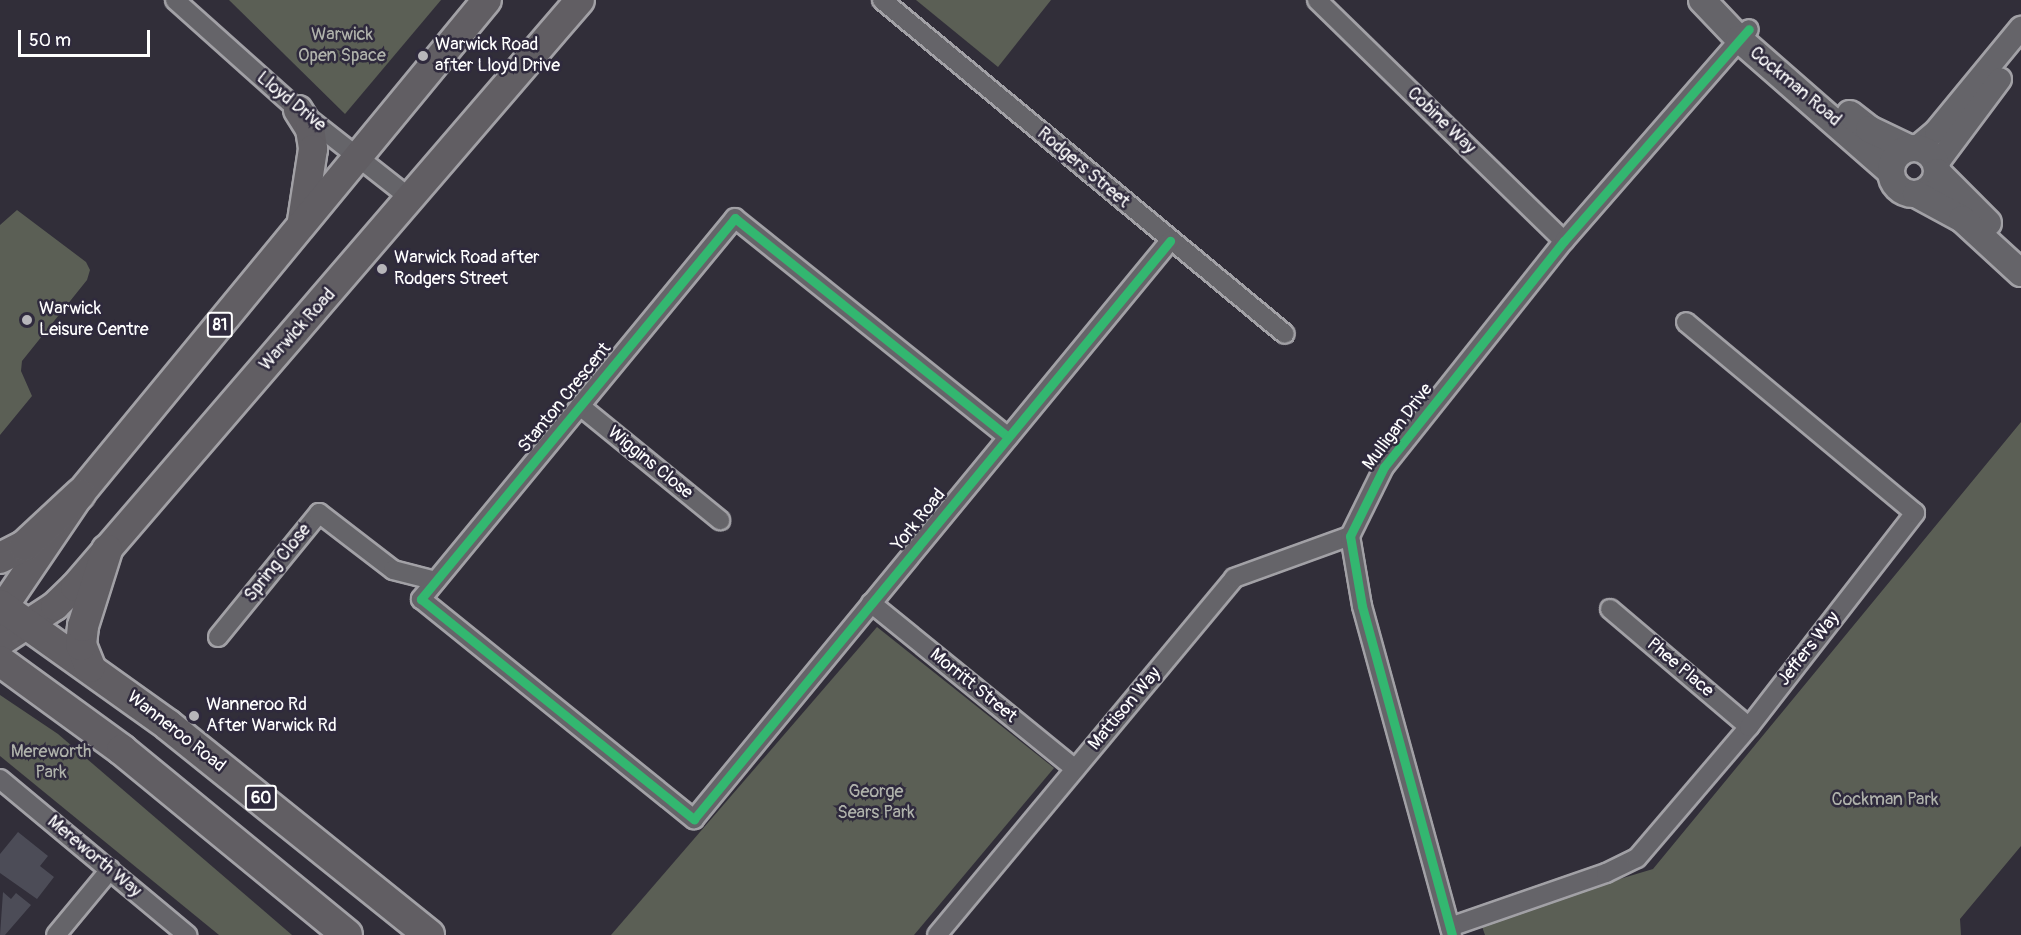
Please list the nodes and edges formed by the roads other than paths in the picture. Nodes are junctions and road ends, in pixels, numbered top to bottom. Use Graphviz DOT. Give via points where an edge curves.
graph roads {
  1 [pos="175,0"];
  2 [pos="487,0"];
  3 [pos="580,0"];
  4 [pos="882,0"];
  5 [pos="1317,0"];
  6 [pos="1702,0"];
  7 [pos="1722,0"];
  8 [pos="2021,28"];
  9 [pos="1744,34"];
  10 [pos="2021,52"];
  11 [pos="298,110"];
  12 [pos="1912,148"];
  13 [pos="357,154"];
  14 [pos="1937,169"];
  15 [pos="1891,172"];
  16 [pos="1916,194"];
  17 [pos="411,199"];
  18 [pos="300,229"];
  19 [pos="1170,241"];
  20 [pos="1564,241"];
  21 [pos="2021,250"];
  22 [pos="2021,273"];
  23 [pos="1686,322"];
  24 [pos="1285,334"];
  25 [pos="580,406"];
  26 [pos="1008,437"];
  27 [pos="80,494"];
  28 [pos="720,520"];
  29 [pos="1350,536"];
  30 [pos="106,550"];
  31 [pos="0,558"];
  32 [pos="436,580"];
  33 [pos="871,603"];
  34 [pos="1,608"];
  35 [pos="1610,609"];
  36 [pos="28,623"];
  37 [pos="218,637"];
  38 [pos="0,642"];
  39 [pos="0,661"];
  40 [pos="90,667"];
  41 [pos="1749,727"];
  42 [pos="1075,769"];
  43 [pos="0,779"];
  44 [pos="694,819"];
  45 [pos="110,870"];
  46 [pos="1451,931"];
  47 [pos="56,935"];
  48 [pos="187,935"];
  49 [pos="347,935"];
  50 [pos="429,935"];
  51 [pos="937,935"];
  1 -- 11 [label="street, Lloyd Drive"];
  2 -- 13 [label="main road, 81"];
  3 -- 17 [label="main road, Warwick Road"];
  4 -- 19 [label="street, Rodgers Street"];
  5 -- 20 [label="street, Cobine Way"];
  6 -- 9 [label="main road, Cockman Road"];
  7 -- 9 [label="main road, Cockman Road"];
  8 -- 12 [label="street" via="1936,131"];
  9 -- 12 [label="main road, Cockman Road" via="1855,118"];
  9 -- 15 [label="main road, Cockman Road"];
  9 -- 20 [label="street, Mulligan Drive"];
  10 -- 14 [label="street"];
  11 -- 13 [label="street, Lloyd Drive"];
  11 -- 18 [label="main road" via="310,129 313,148"];
  12 -- 14 [label="main road" via="1929,153"];
  12 -- 15 [label="main road" via="1896,157"];
  13 -- 17 [label="street, Lloyd Drive"];
  13 -- 18 [label="main road, 81"];
  14 -- 16 [label="main road" via="1930,187"];
  14 -- 21 [label="main road"];
  15 -- 16 [label="main road" via="1899,189"];
  16 -- 22 [label="main road" via="1962,219"];
  17 -- 30 [label="main road, Warwick Road"];
  18 -- 27 [label="main road, 81"];
  19 -- 24 [label="street, Rodgers Street"];
  19 -- 26 [label="street, York Road"];
  20 -- 29 [label="street, Mulligan Drive" via="1384,467"];
  23 -- 41 [label="street, Jeffers Way" via="1915,513"];
  25 -- 26 [label="street, Stanton Crescent" via="735,218"];
  25 -- 28 [label="street, Wiggins Close"];
  25 -- 32 [label="street, Stanton Crescent"];
  26 -- 33 [label="street, York Road"];
  27 -- 31 [label="highway" via="24,546"];
  27 -- 34 [label="main road, 81"];
  29 -- 42 [label="street, Mattison Way" via="1234,578"];
  29 -- 46 [label="street" via="1362,606"];
  30 -- 36 [label="main road, Warwick Road" via="60,602"];
  30 -- 40 [label="highway" via="82,635 81,645"];
  32 -- 37 [label="street, Spring Close" via="393,570 319,513"];
  32 -- 44 [label="street, Stanton Crescent" via="422,599"];
  33 -- 42 [label="street, Morritt Street"];
  33 -- 44 [label="street, York Road"];
  34 -- 36 [label="highway, Wanneroo Road / 60"];
  35 -- 41 [label="street, Phee Place"];
  36 -- 38 [label="main road, Warwick Road"];
  36 -- 40 [label="highway, Wanneroo Road / 60"];
  39 -- 49 [label="highway" via="122,750"];
  40 -- 50 [label="highway, Wanneroo Road / 60"];
  41 -- 46 [label="street, Jeffers Way" via="1637,858"];
  42 -- 51 [label="street, Mattison Way"];
  43 -- 45 [label="street, Mereworth Way"];
  45 -- 47 [label="street"];
  45 -- 48 [label="street, Mereworth Way"];
}
